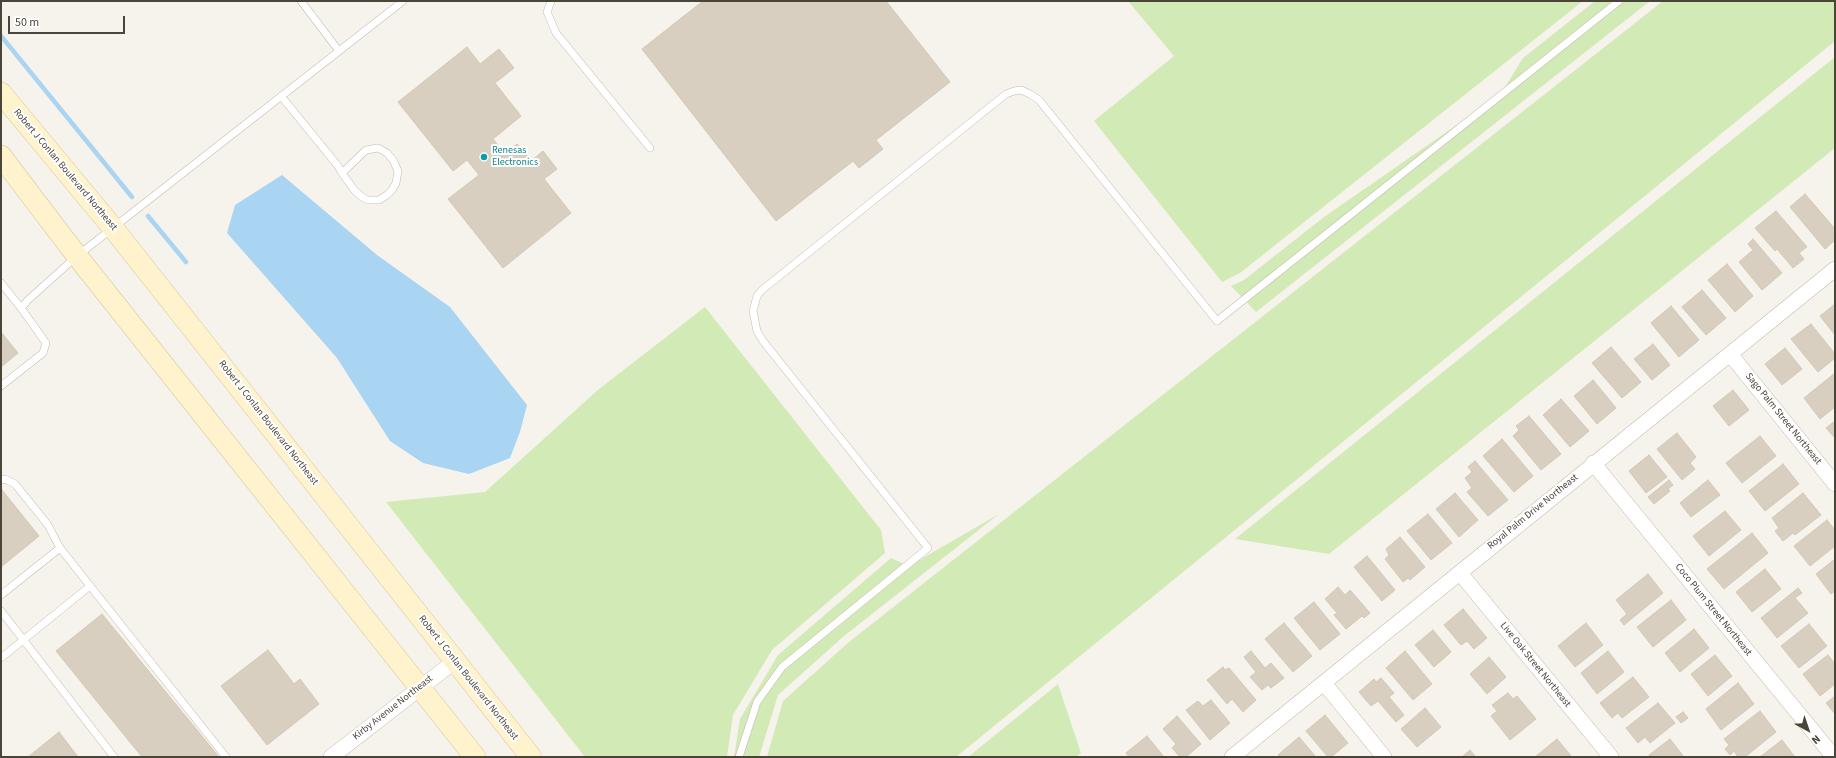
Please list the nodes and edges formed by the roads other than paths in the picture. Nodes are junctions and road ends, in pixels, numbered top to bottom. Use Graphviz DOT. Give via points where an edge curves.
graph roads {
  1 [pos="300,1"];
  2 [pos="403,1"];
  3 [pos="551,1"];
  4 [pos="1619,1"];
  5 [pos="339,51"];
  6 [pos="1,93"];
  7 [pos="281,96"];
  8 [pos="650,148"];
  9 [pos="1,156"];
  10 [pos="342,173"];
  11 [pos="113,228"];
  12 [pos="77,256"];
  13 [pos="1835,269"];
  14 [pos="1,283"];
  15 [pos="21,308"];
  16 [pos="1730,354"];
  17 [pos="1,386"];
  18 [pos="1593,463"];
  19 [pos="1,480"];
  20 [pos="1835,484"];
  21 [pos="60,548"];
  22 [pos="1460,572"];
  23 [pos="90,586"];
  24 [pos="1,595"];
  25 [pos="1,611"];
  26 [pos="23,640"];
  27 [pos="1,658"];
  28 [pos="455,660"];
  29 [pos="1324,683"];
  30 [pos="420,687"];
  31 [pos="114,757"];
  32 [pos="226,757"];
  33 [pos="331,757"];
  34 [pos="475,757"];
  35 [pos="531,757"];
  36 [pos="739,757"];
  37 [pos="1232,757"];
  38 [pos="1384,757"];
  39 [pos="1611,757"];
  40 [pos="1834,757"];
  1 -- 5 [label="lane"];
  2 -- 5 [label="lane"];
  3 -- 8 [label="lane" via="547,12 556,33"];
  4 -- 36 [label="lane" via="1217,321 1038,100 1021,90 1006,94 762,290 757,296 754,311 757,331 763,341 928,548 782,667 757,702"];
  5 -- 7 [label="lane"];
  6 -- 11 [label="main road, Robert J Conlan Boulevard Northeast"];
  7 -- 10 [label="lane"];
  7 -- 11 [label="lane"];
  9 -- 12 [label="main road"];
  10 -- 10 [label="lane" via="362,197 379,200 392,190 398,171 388,152 378,148 366,150"];
  11 -- 12 [label="lane"];
  11 -- 28 [label="main road, Robert J Conlan Boulevard Northeast"];
  12 -- 15 [label="lane"];
  12 -- 30 [label="main road"];
  13 -- 16 [label="street, Royal Palm Drive Northeast"];
  14 -- 15 [label="lane"];
  15 -- 17 [label="lane" via="46,343 43,353"];
  16 -- 18 [label="street, Royal Palm Drive Northeast"];
  16 -- 20 [label="street, Sago Palm Street Northeast"];
  18 -- 22 [label="street, Royal Palm Drive Northeast"];
  18 -- 40 [label="street, Coco Plum Street Northeast"];
  19 -- 21 [label="lane" via="15,484 48,525"];
  21 -- 23 [label="lane"];
  21 -- 24 [label="lane"];
  22 -- 29 [label="street, Royal Palm Drive Northeast"];
  22 -- 39 [label="street, Live Oak Street Northeast"];
  23 -- 26 [label="lane"];
  23 -- 32 [label="lane"];
  25 -- 26 [label="lane"];
  26 -- 27 [label="lane"];
  26 -- 31 [label="lane"];
  28 -- 30 [label="street, Kirby Avenue Northeast"];
  28 -- 35 [label="main road, Robert J Conlan Boulevard Northeast"];
  29 -- 37 [label="street, Royal Palm Drive Northeast"];
  29 -- 38 [label="street"];
  30 -- 33 [label="street, Kirby Avenue Northeast"];
  30 -- 34 [label="main road"];
}
